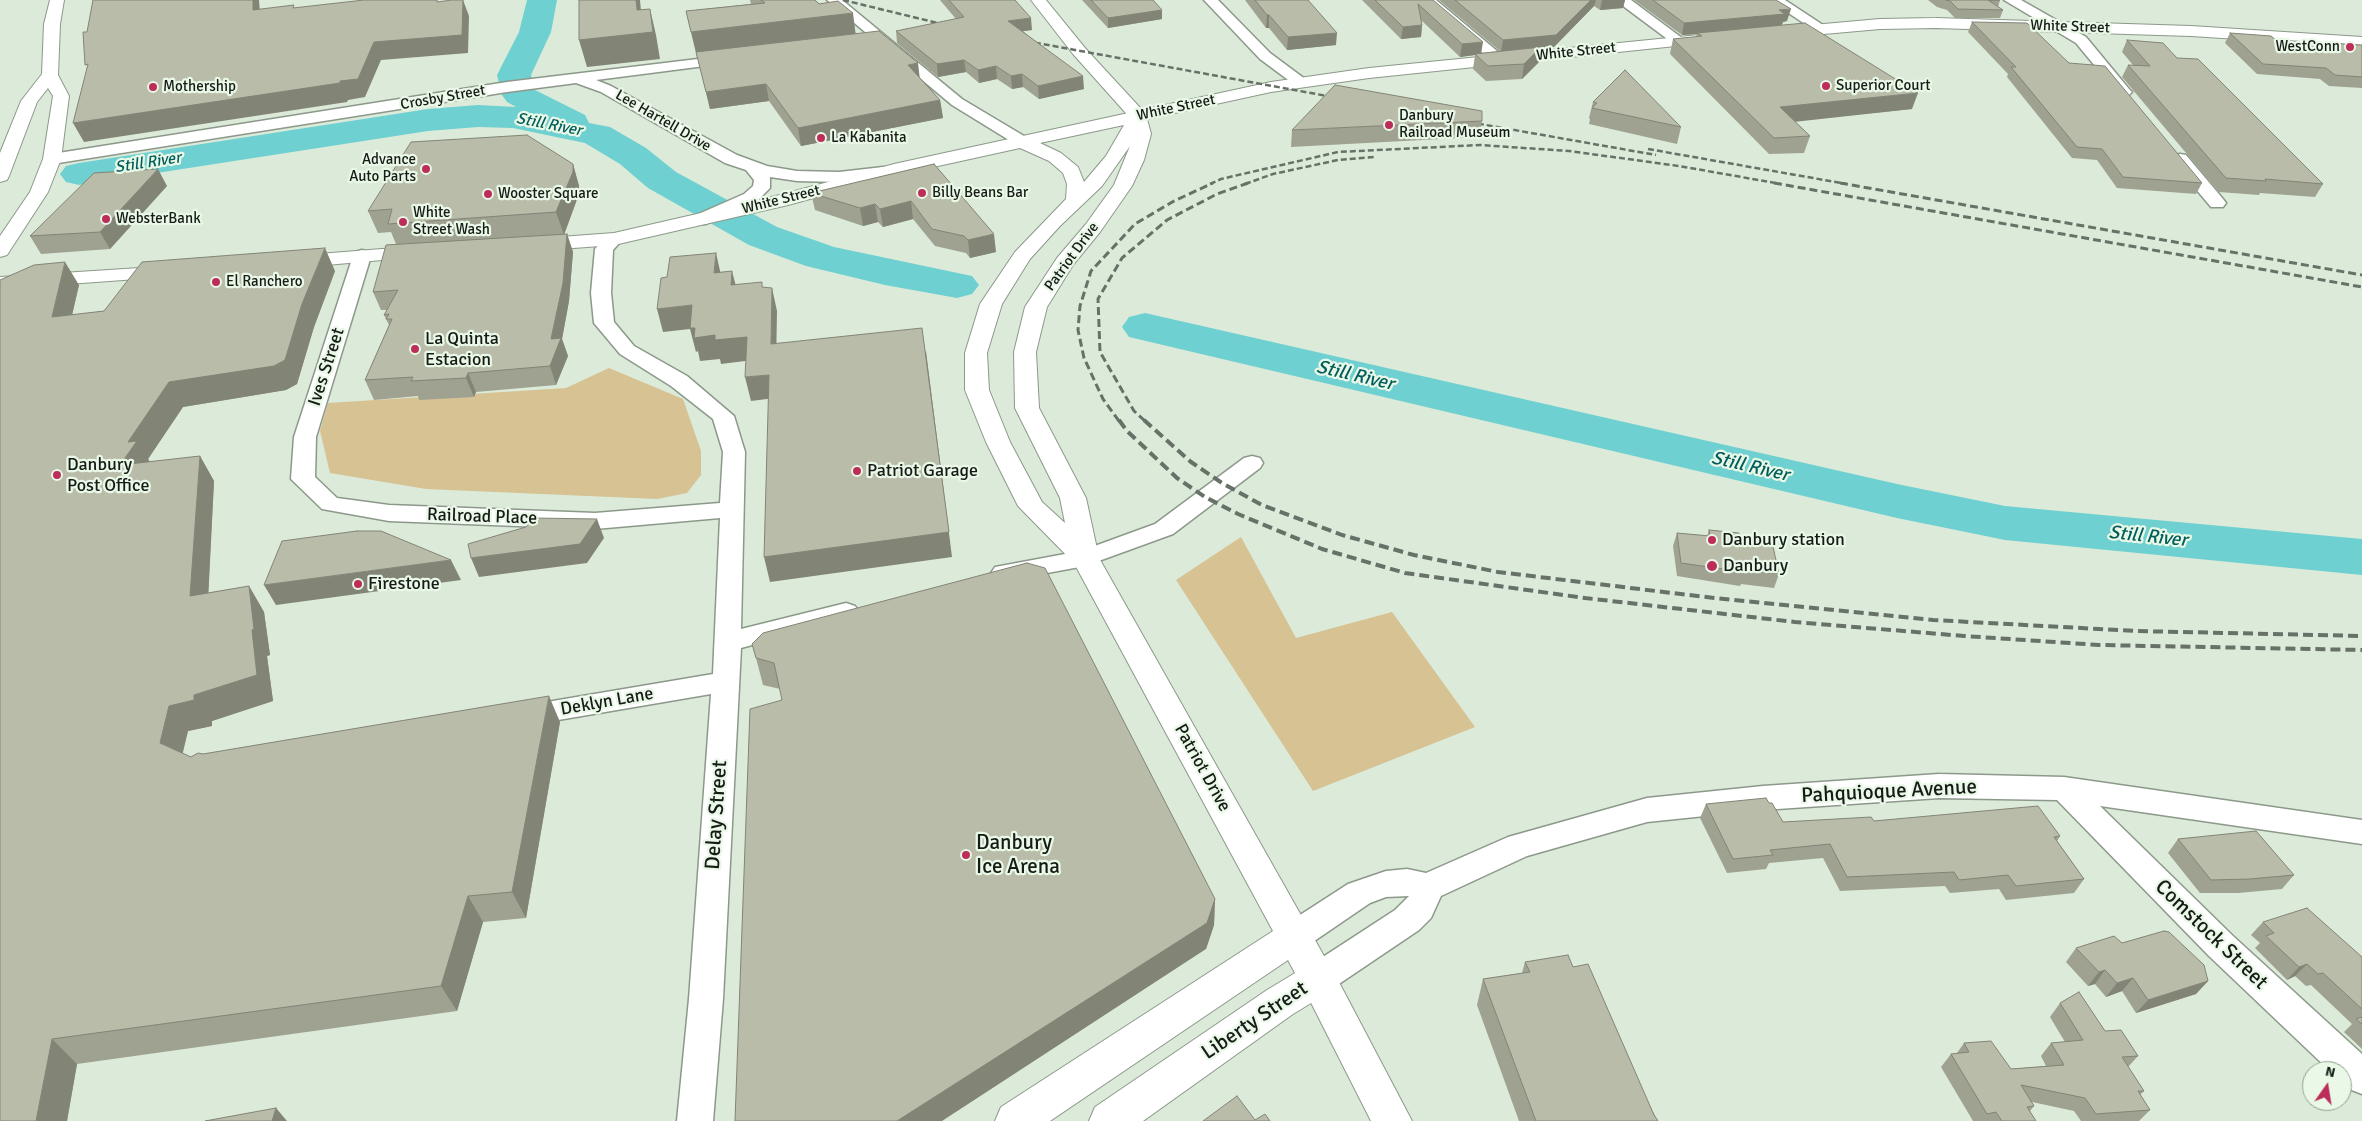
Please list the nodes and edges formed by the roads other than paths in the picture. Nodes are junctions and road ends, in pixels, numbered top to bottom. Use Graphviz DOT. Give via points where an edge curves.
graph roads {
  1 [pos="57,0"];
  2 [pos="834,0"];
  3 [pos="1038,0"];
  4 [pos="1211,0"];
  5 [pos="1428,0"];
  6 [pos="1622,0"];
  7 [pos="1776,0"];
  8 [pos="2011,0"];
  9 [pos="2060,26"];
  10 [pos="1822,29"];
  11 [pos="1764,34"];
  12 [pos="1726,37"];
  13 [pos="885,40"];
  14 [pos="1679,41"];
  15 [pos="866,42"];
  16 [pos="2362,42"];
  17 [pos="744,57"];
  18 [pos="1498,59"];
  19 [pos="50,75"];
  20 [pos="574,78"];
  21 [pos="1300,82"];
  22 [pos="2135,104"];
  23 [pos="1138,116"];
  24 [pos="1023,142"];
  25 [pos="2172,150"];
  26 [pos="52,159"];
  27 [pos="752,167"];
  28 [pos="1,170"];
  29 [pos="894,170"];
  30 [pos="1076,200"];
  31 [pos="758,201"];
  32 [pos="2217,203"];
  33 [pos="614,239"];
  34 [pos="517,246"];
  35 [pos="0,251"];
  36 [pos="440,251"];
  37 [pos="362,256"];
  38 [pos="272,264"];
  39 [pos="186,270"];
  40 [pos="0,283"];
  41 [pos="1252,463"];
  42 [pos="303,479"];
  43 [pos="732,508"];
  44 [pos="1085,558"];
  45 [pos="982,578"];
  46 [pos="867,606"];
  47 [pos="727,642"];
  48 [pos="726,682"];
  49 [pos="493,722"];
  50 [pos="2064,789"];
  51 [pos="2362,832"];
  52 [pos="1428,887"];
  53 [pos="1295,936"];
  54 [pos="1318,979"];
  55 [pos="2362,1078"];
  56 [pos="695,1121"];
  57 [pos="1015,1121"];
  58 [pos="1109,1121"];
  59 [pos="1392,1121"];
  1 -- 19 [label="main road" via="52,24"];
  2 -- 13 [label="street"];
  3 -- 23 [label="main road"];
  4 -- 21 [label="street" via="1265,56"];
  5 -- 18 [label="street"];
  6 -- 14 [label="street"];
  7 -- 10 [label="street"];
  8 -- 9 [label="street"];
  9 -- 10 [label="main road, White Street" via="1936,23"];
  9 -- 16 [label="main road, White Street"];
  9 -- 22 [label="street" via="2081,40"];
  10 -- 11 [label="main road, White Street"];
  12 -- 14 [label="main road, White Street"];
  13 -- 15 [label="street"];
  13 -- 24 [label="street" via="957,102"];
  14 -- 18 [label="main road, White Street"];
  17 -- 20 [label="street, Crosby Street"];
  18 -- 21 [label="main road, White Street"];
  19 -- 26 [label="main road" via="61,96"];
  19 -- 28 [label="main road" via="29,102"];
  20 -- 26 [label="street, Crosby Street"];
  20 -- 27 [label="street, Lee Hartell Drive" via="606,89 731,160"];
  21 -- 23 [label="main road, White Street"];
  23 -- 24 [label="main road, White Street"];
  23 -- 30 [label="main road, Patriot Drive" via="1114,158"];
  23 -- 44 [label="main road, Patriot Drive" via="1142,134 1123,186 1064,262 1036,307 1025,352 1028,408 1073,498"];
  24 -- 29 [label="main road, White Street"];
  24 -- 30 [label="main road, Patriot Drive" via="1055,157 1071,171 1076,184"];
  25 -- 32 [label="street"];
  26 -- 28 [label="main road, Crosby Street"];
  26 -- 35 [label="main road" via="39,192"];
  27 -- 29 [label="street, Lee Hartell Drive" via="797,176 839,177"];
  27 -- 31 [label="street" via="763,178"];
  29 -- 31 [label="main road, White Street"];
  30 -- 44 [label="main road, Patriot Drive" via="1022,256 991,304 976,353 977,390 998,442 1031,506"];
  31 -- 33 [label="main road, White Street" via="693,221"];
  33 -- 34 [label="main road, White Street"];
  33 -- 43 [label="street, Delay Street" via="604,249 601,293 604,323 627,350 679,381 723,416 734,452"];
  36 -- 37 [label="main road"];
  37 -- 38 [label="main road"];
  37 -- 42 [label="street, Ives Street" via="305,437"];
  39 -- 40 [label="main road"];
  41 -- 44 [label="street" via="1164,529"];
  42 -- 43 [label="street, Railroad Place" via="330,504 389,513 595,521"];
  43 -- 47 [label="street, Delay Street"];
  44 -- 45 [label="street"];
  44 -- 53 [label="main road, Patriot Drive"];
  46 -- 47 [label="street"];
  47 -- 48 [label="street, Delay Street"];
  48 -- 49 [label="street, Deklyn Lane"];
  48 -- 56 [label="street, Delay Street"];
  50 -- 51 [label="street, Pahquioque Avenue"];
  50 -- 52 [label="street, Pahquioque Avenue" via="1939,786 1647,810 1519,846"];
  50 -- 55 [label="street, Comstock Street" via="2221,946"];
  52 -- 53 [label="street" via="1407,882 1386,884 1359,893"];
  52 -- 54 [label="street" via="1420,908 1407,920"];
  53 -- 54 [label="main road, Patriot Drive"];
  53 -- 57 [label="main road"];
  54 -- 58 [label="main road, Liberty Street"];
  54 -- 59 [label="main road, Liberty Street"];
}
